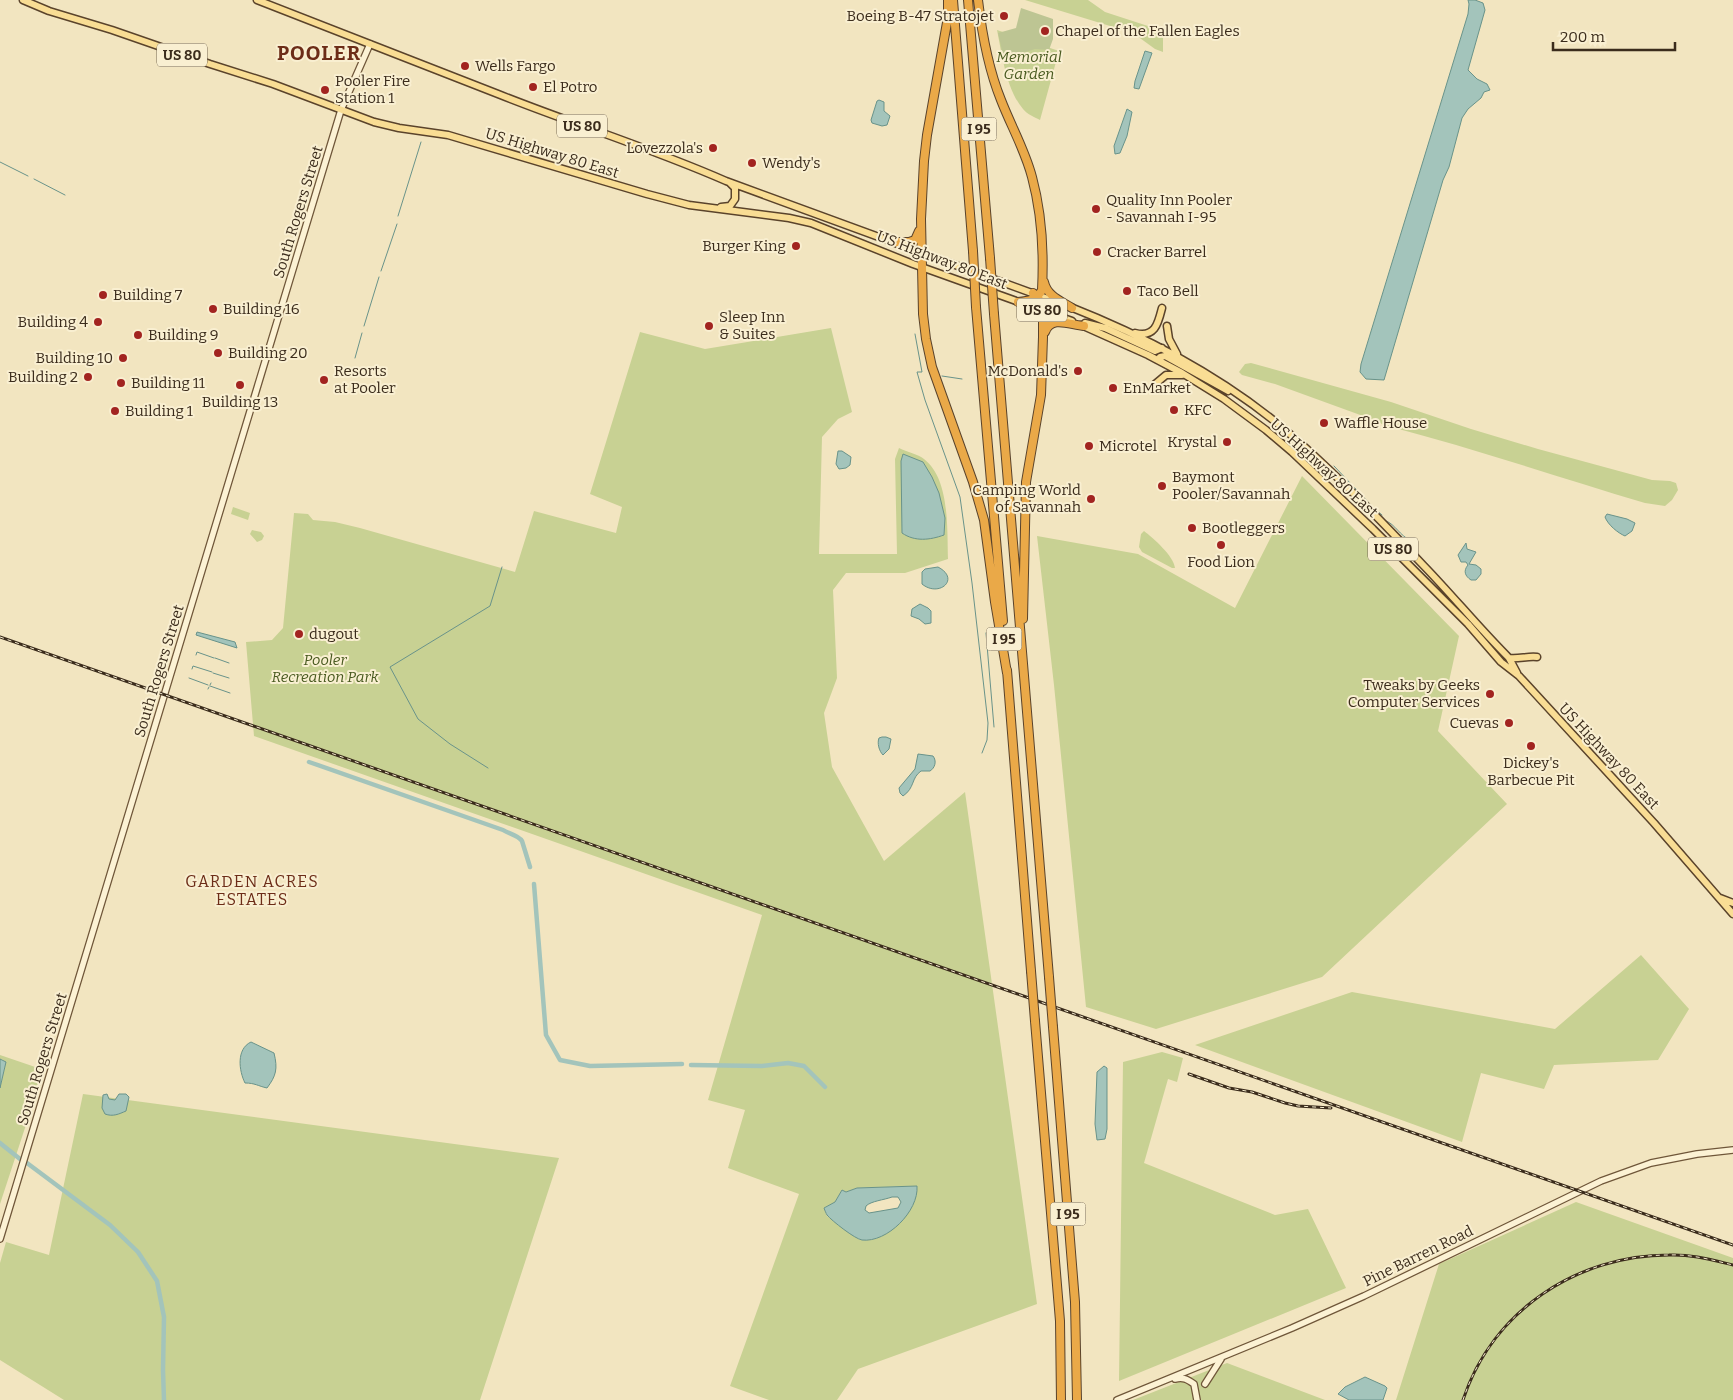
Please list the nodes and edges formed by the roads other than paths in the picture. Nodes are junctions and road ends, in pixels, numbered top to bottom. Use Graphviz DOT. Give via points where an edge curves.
graph roads {
  1 [pos="23,0"];
  2 [pos="257,0"];
  3 [pos="948,0"];
  4 [pos="952,0"];
  5 [pos="968,0"];
  6 [pos="978,0"];
  7 [pos="370,44"];
  8 [pos="342,110"];
  9 [pos="726,180"];
  10 [pos="710,207"];
  11 [pos="921,219"];
  12 [pos="896,242"];
  13 [pos="922,252"];
  14 [pos="923,266"];
  15 [pos="1042,274"];
  16 [pos="1036,295"];
  17 [pos="1018,302"];
  18 [pos="1072,308"];
  19 [pos="1162,308"];
  20 [pos="1043,311"];
  21 [pos="1064,318"];
  22 [pos="1084,326"];
  23 [pos="1168,326"];
  24 [pos="1130,332"];
  25 [pos="1043,337"];
  26 [pos="1162,348"];
  27 [pos="1179,357"];
  28 [pos="1158,360"];
  29 [pos="1184,375"];
  30 [pos="1154,385"];
  31 [pos="1248,401"];
  32 [pos="1022,648"];
  33 [pos="1537,657"];
  34 [pos="1509,658"];
  35 [pos="1007,673"];
  36 [pos="1519,676"];
  37 [pos="1720,898"];
  38 [pos="1733,903"];
  39 [pos="1733,914"];
  40 [pos="1733,1150"];
  41 [pos="0,1239"];
  42 [pos="1222,1357"];
  43 [pos="1204,1384"];
  44 [pos="1152,1386"];
  45 [pos="1061,1400"];
  46 [pos="1077,1400"];
  47 [pos="1116,1400"];
  48 [pos="1197,1400"];
  1 -- 8 [label="main road, US 80"];
  2 -- 7 [label="main road, US 80"];
  3 -- 11 [label="highway" via="944,44 927,134"];
  4 -- 35 [label="highway, I 95, bridge"];
  5 -- 32 [label="highway, I 95, bridge"];
  6 -- 15 [label="highway" via="990,69 1032,177 1042,227"];
  7 -- 8 [label="street, South Rogers Street"];
  7 -- 9 [label="main road, US Highway 80 East / US 80"];
  8 -- 10 [label="main road, US Highway 80 East / US 80" via="399,128 448,135 647,194"];
  8 -- 41 [label="street, South Rogers Street"];
  9 -- 10 [label="main road" via="735,188 734,202 727,207"];
  9 -- 12 [label="main road, US Highway 80 East / US 80"];
  10 -- 14 [label="main road, US Highway 80 East / US 80" via="810,223"];
  11 -- 12 [label="highway" via="915,240"];
  11 -- 13 [label="highway"];
  12 -- 13 [label="main road, US Highway 80 East / US 80"];
  13 -- 14 [label="highway"];
  13 -- 16 [label="main road, US Highway 80 East / US 80"];
  14 -- 17 [label="main road, US Highway 80 East / US 80"];
  14 -- 35 [label="highway" via="926,339 932,367 984,520"];
  15 -- 16 [label="highway" via="1042,290"];
  15 -- 18 [label="highway" via="1050,295"];
  16 -- 17 [label="highway" via="1029,301"];
  16 -- 18 [label="main road, US Highway 80 East / US 80"];
  16 -- 20 [label="highway"];
  17 -- 20 [label="main road, US Highway 80 East / US 80"];
  18 -- 24 [label="main road, US Highway 80 East / US 80"];
  19 -- 24 [label="main road" via="1154,329 1141,334"];
  20 -- 21 [label="main road, US Highway 80 East / US 80"];
  20 -- 25 [label="highway"];
  21 -- 22 [label="main road, US Highway 80 East / US 80"];
  21 -- 26 [label="main road" via="1105,328 1155,351"];
  22 -- 25 [label="highway" via="1053,322"];
  22 -- 28 [label="main road, US Highway 80 East / US 80"];
  23 -- 27 [label="main road" via="1170,342"];
  24 -- 26 [label="main road, US Highway 80 East / US 80"];
  25 -- 32 [label="highway" via="1041,395 1026,482"];
  26 -- 27 [label="main road, US Highway 80 East / US 80"];
  27 -- 31 [label="main road, US Highway 80 East / US 80"];
  28 -- 29 [label="main road, US Highway 80 East / US 80"];
  28 -- 31 [label="main road" via="1165,356"];
  29 -- 30 [label="main road" via="1166,376"];
  29 -- 36 [label="main road, US Highway 80 East / US 80" via="1224,399 1292,452"];
  31 -- 34 [label="main road, US Highway 80 East / US 80" via="1299,441 1333,474"];
  32 -- 46 [label="highway, I 95, bridge" via="1075,1302"];
  33 -- 34 [label="main road"];
  34 -- 36 [label="main road, US 80"];
  35 -- 45 [label="highway, I 95, bridge" via="1060,1321"];
  36 -- 37 [label="main road, US Highway 80 East / US 80"];
  37 -- 38 [label="main road"];
  37 -- 39 [label="main road, US Highway 80 East / US 80"];
  40 -- 42 [label="street, Pine Barren Road" via="1651,1164 1601,1182 1364,1296"];
  42 -- 43 [label="street"];
  42 -- 44 [label="street, Pine Barren Road"];
  44 -- 47 [label="street, Pine Barren Road"];
  44 -- 48 [label="street" via="1187,1379 1194,1384"];
}
